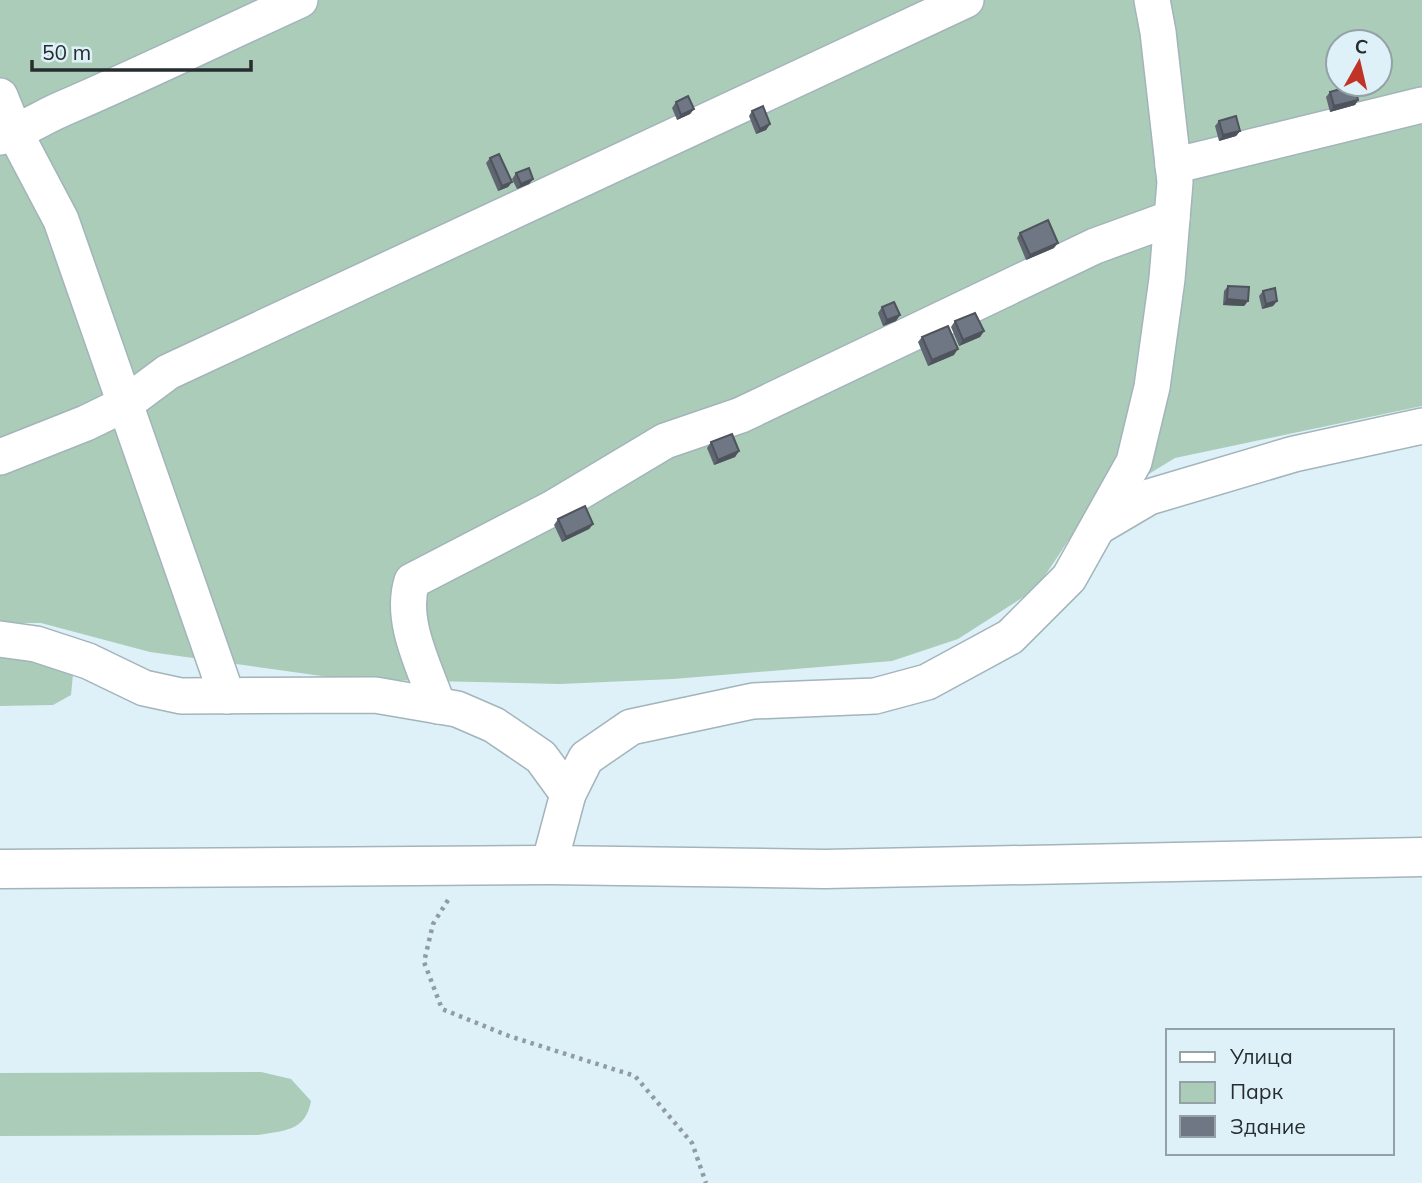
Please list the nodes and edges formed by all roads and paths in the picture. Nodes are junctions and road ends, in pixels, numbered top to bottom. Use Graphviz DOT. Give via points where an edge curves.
graph roads {
  1 [pos="300,0"];
  2 [pos="966,0"];
  3 [pos="1152,0"];
  4 [pos="0,96"];
  5 [pos="1422,104"];
  6 [pos="7,135"];
  7 [pos="1173,166"];
  8 [pos="1172,218"];
  9 [pos="125,404"];
  10 [pos="1422,426"];
  11 [pos="0,457"];
  12 [pos="1098,527"];
  13 [pos="0,639"];
  14 [pos="227,696"];
  15 [pos="438,706"];
  16 [pos="568,794"];
  17 [pos="1422,857"];
  18 [pos="549,865"];
  19 [pos="484,866"];
  20 [pos="0,869"];
  21 [pos="706,1183"];
  1 -- 6 [label="lane"];
  2 -- 9 [label="lane" via="168,372"];
  3 -- 7 [label="lane"];
  4 -- 6 [label="lane"];
  5 -- 7 [label="lane"];
  6 -- 9 [label="lane" via="61,220"];
  7 -- 8 [label="lane"];
  8 -- 12 [label="lane" via="1152,387 1134,462"];
  8 -- 15 [label="lane" via="1095,246 740,415 665,441 553,508 412,581 410,625"];
  9 -- 11 [label="lane"];
  9 -- 14 [label="lane"];
  10 -- 12 [label="lane" via="1294,454 1149,497"];
  12 -- 16 [label="lane" via="1069,578 1010,637 927,682 875,696 753,701 631,727 586,758"];
  13 -- 14 [label="lane" via="36,644 88,661 144,688 181,696"];
  14 -- 15 [label="lane" via="375,695"];
  15 -- 16 [label="lane" via="494,725 541,757"];
  16 -- 18 [label="lane"];
  17 -- 18 [label="main road" via="825,869"];
  18 -- 19 [label="main road"];
  19 -- 20 [label="main road"];
  19 -- 21 [label="path" via="451,894 433,924 424,961 442,1009 509,1036 635,1076 692,1143"];
}
